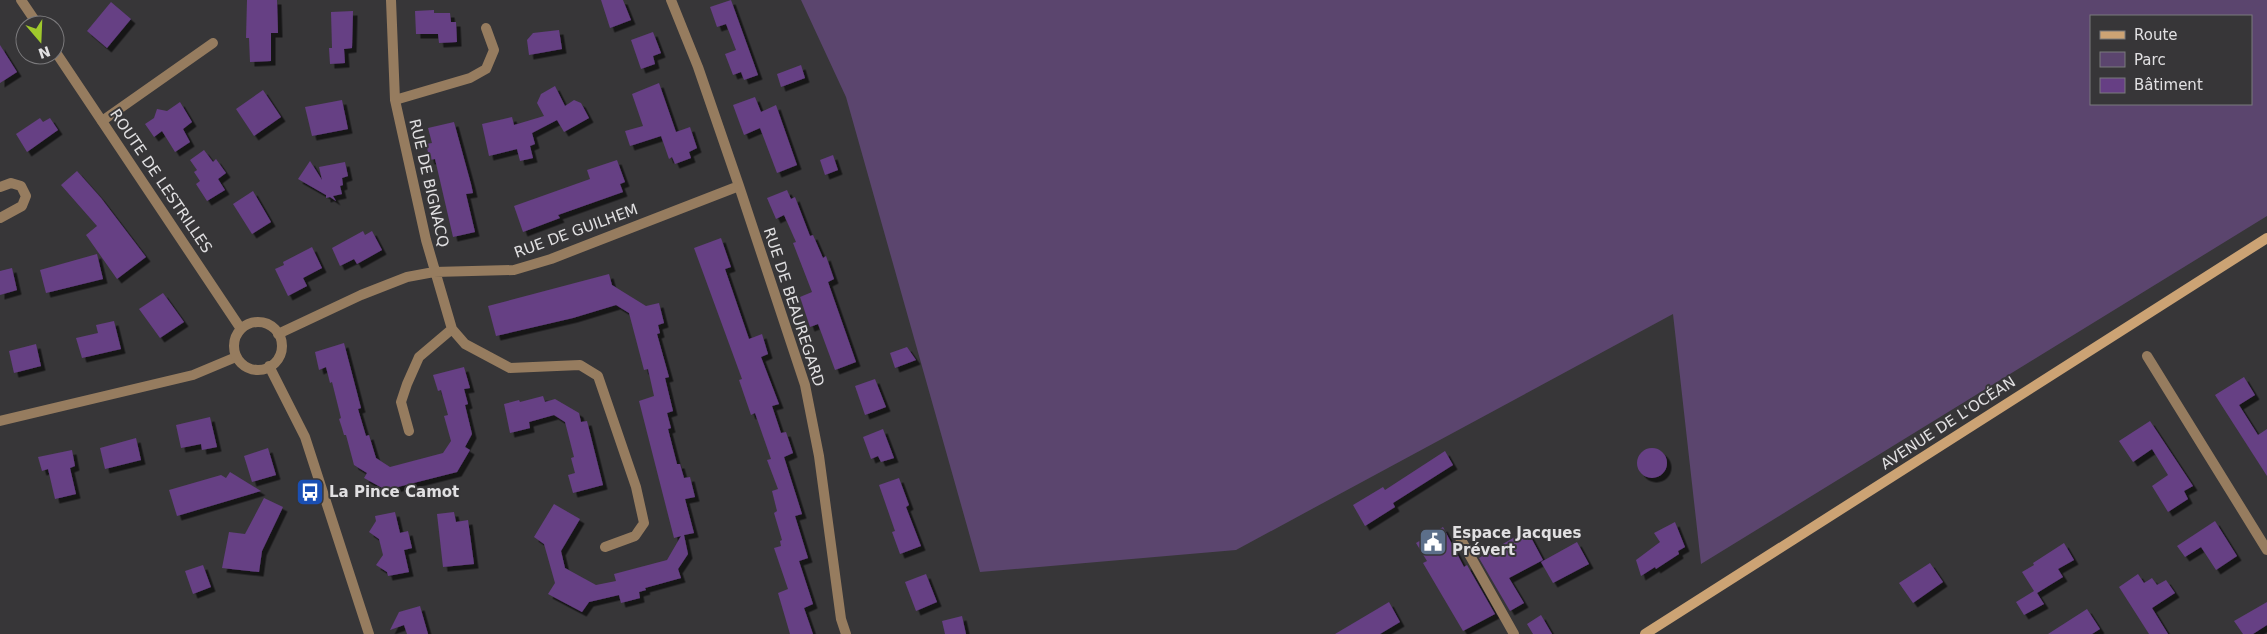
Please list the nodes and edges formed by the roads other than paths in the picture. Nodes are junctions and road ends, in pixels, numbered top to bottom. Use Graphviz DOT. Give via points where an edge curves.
graph roads {
  1 [pos="21,0"];
  2 [pos="391,0"];
  3 [pos="671,0"];
  4 [pos="31,15"];
  5 [pos="486,28"];
  6 [pos="213,44"];
  7 [pos="64,65"];
  8 [pos="395,100"];
  9 [pos="102,121"];
  10 [pos="739,186"];
  11 [pos="0,187"];
  12 [pos="0,218"];
  13 [pos="2267,238"];
  14 [pos="434,272"];
  15 [pos="241,329"];
  16 [pos="452,329"];
  17 [pos="278,334"];
  18 [pos="2147,356"];
  19 [pos="236,357"];
  20 [pos="269,366"];
  21 [pos="0,421"];
  22 [pos="409,431"];
  23 [pos="1460,538"];
  24 [pos="604,547"];
  25 [pos="2267,550"];
  26 [pos="369,634"];
  27 [pos="846,634"];
  28 [pos="1514,634"];
  29 [pos="1645,634"];
  1 -- 4 [label="street"];
  2 -- 8 [label="street, RUE DE BIGNACQ"];
  3 -- 10 [label="street, RUE DE BEAUREGARD"];
  5 -- 8 [label="street" via="494,50 486,69 470,78"];
  6 -- 9 [label="street"];
  7 -- 9 [label="street, ROUTE DE LESTRILLES"];
  8 -- 14 [label="street, RUE DE BIGNACQ"];
  9 -- 15 [label="street, ROUTE DE LESTRILLES"];
  10 -- 14 [label="street, RUE DE GUILHEM" via="551,259 514,270"];
  10 -- 27 [label="street, RUE DE BEAUREGARD" via="805,385"];
  11 -- 12 [label="street" via="11,183 21,186 26,196 22,206"];
  13 -- 29 [label="main road, AVENUE DE L'OCÉAN"];
  14 -- 16 [label="street, RUE DE BIGNACQ"];
  14 -- 17 [label="street, RUE DE GUILHEM" via="407,277 361,295"];
  15 -- 17 [label="street" via="256,322 273,328"];
  15 -- 19 [label="street" via="235,339"];
  16 -- 22 [label="street" via="420,356 407,384 401,402"];
  16 -- 24 [label="street" via="465,344 510,368 580,365 598,376 636,487 644,523 635,536"];
  17 -- 20 [label="street" via="281,341 279,356"];
  18 -- 25 [label="street"];
  19 -- 20 [label="street" via="254,369"];
  19 -- 21 [label="street" via="193,376"];
  20 -- 26 [label="street" via="305,437"];
  23 -- 28 [label="street"];
}
